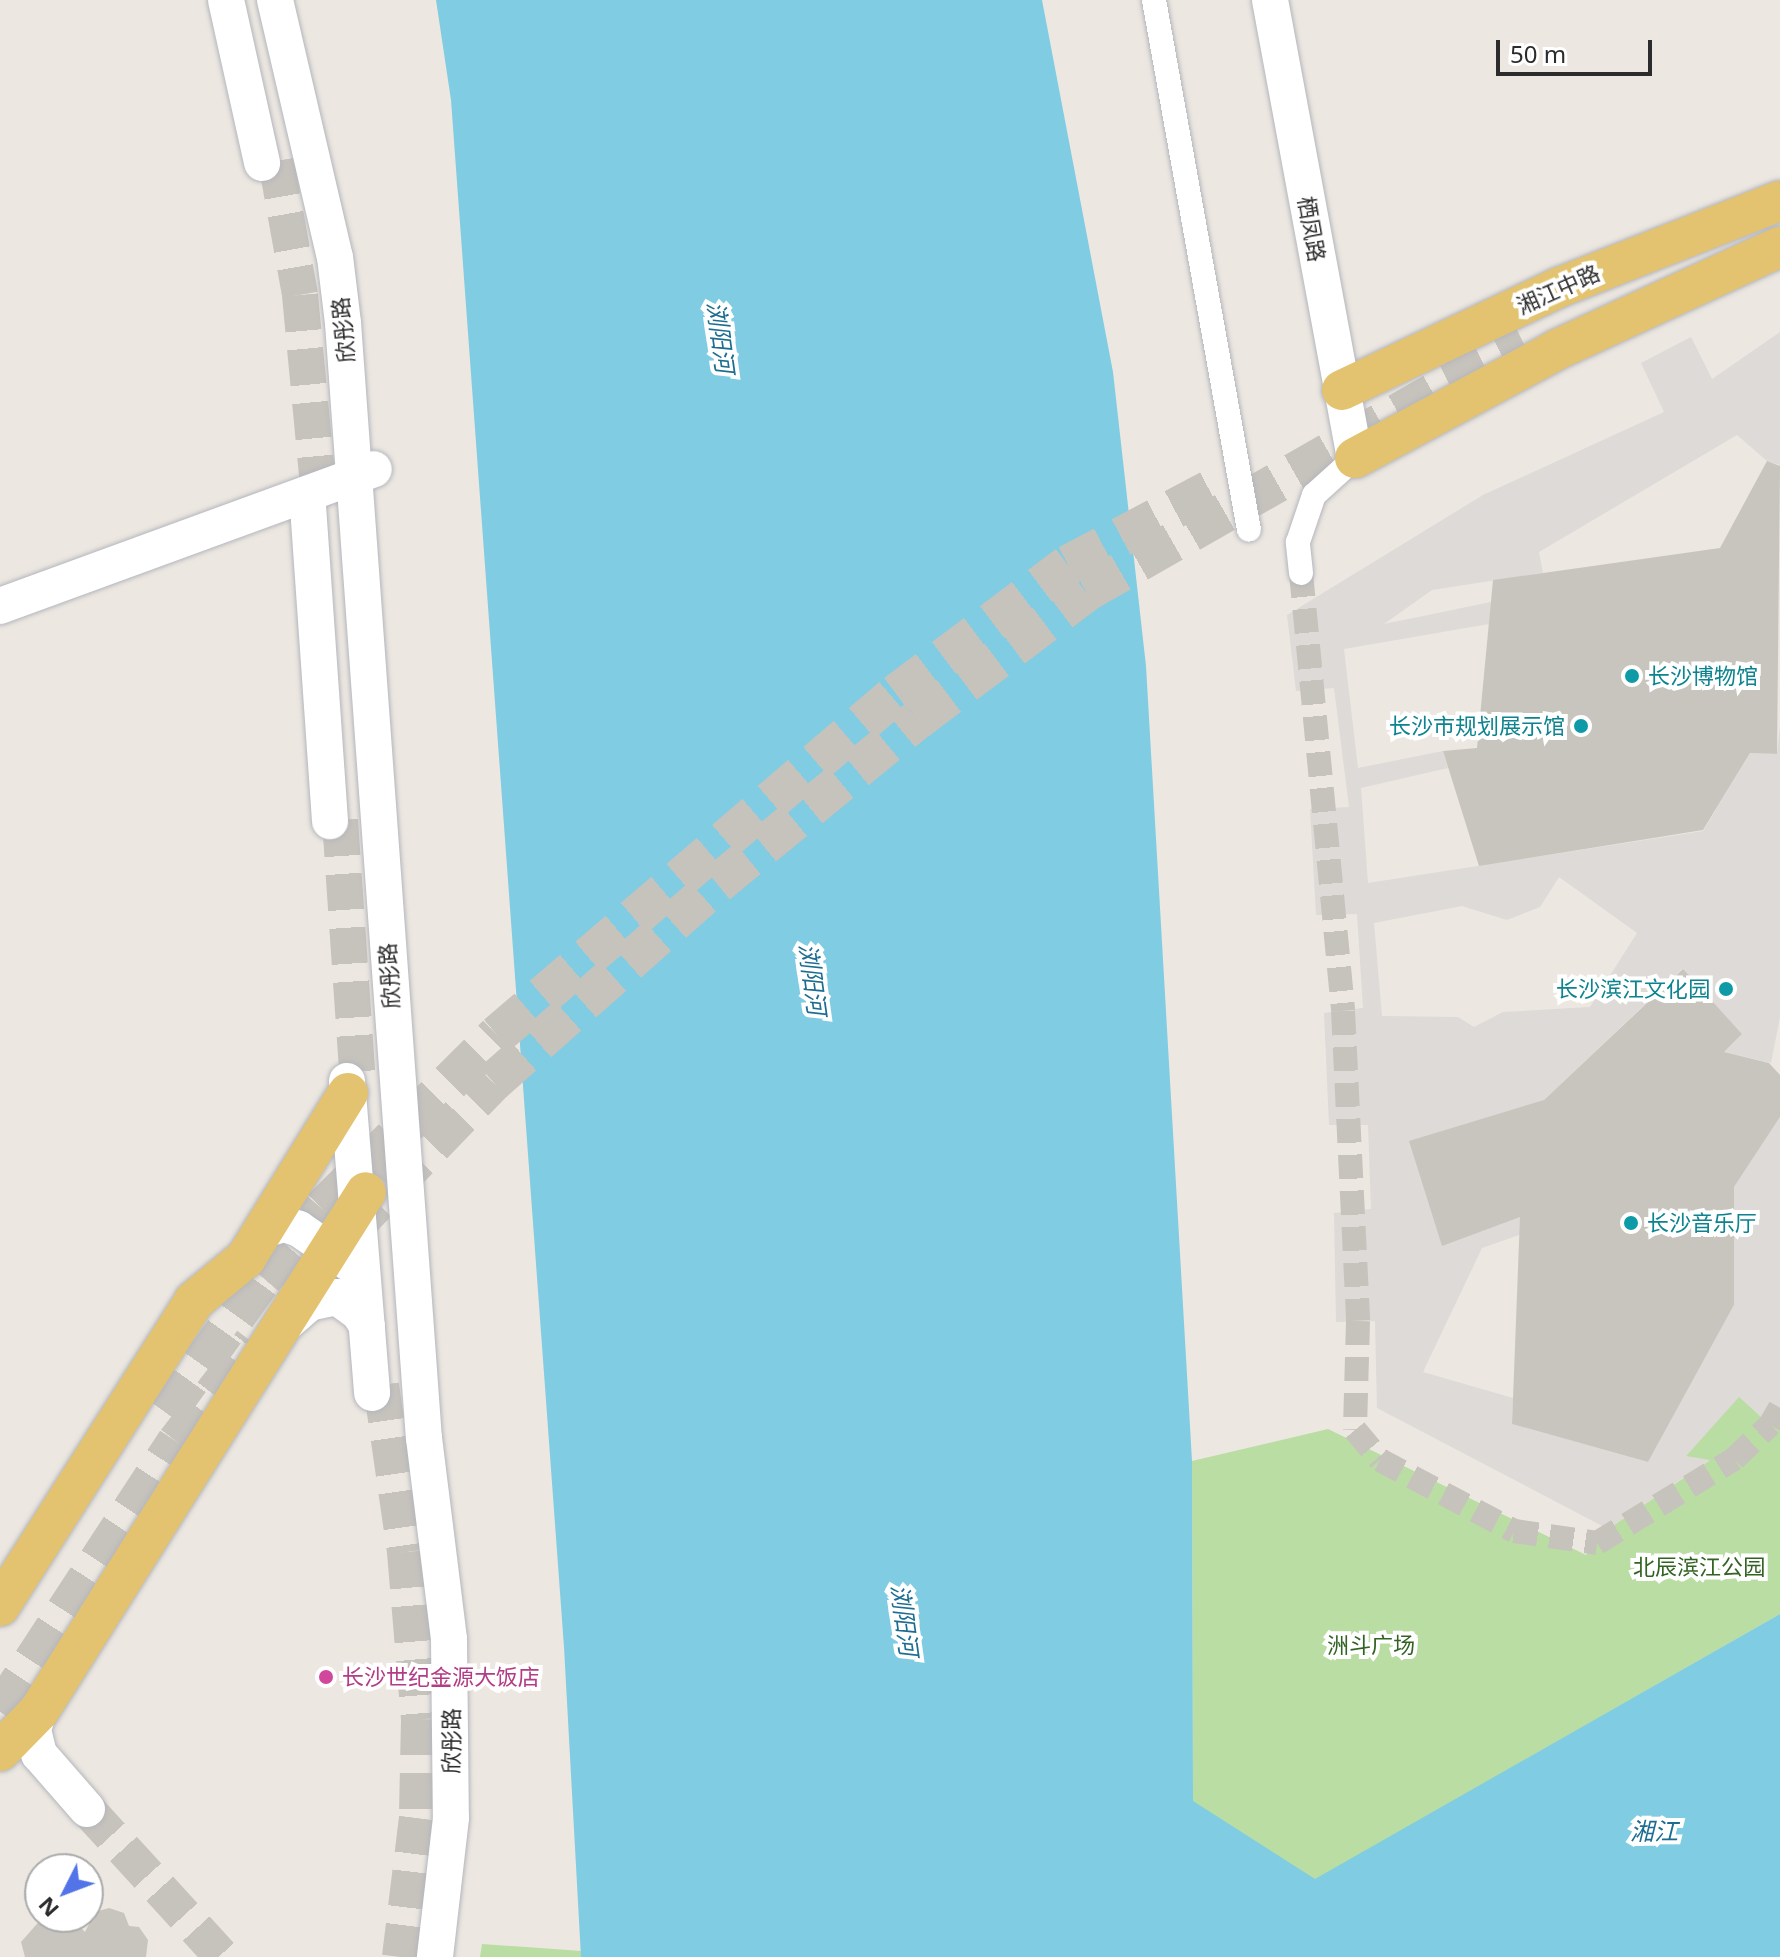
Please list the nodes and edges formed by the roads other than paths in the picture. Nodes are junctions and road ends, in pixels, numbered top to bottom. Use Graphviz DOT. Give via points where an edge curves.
graph roads {
  1 [pos="226,0"];
  2 [pos="239,0"];
  3 [pos="275,0"];
  4 [pos="300,0"];
  5 [pos="1154,0"];
  6 [pos="1270,0"];
  7 [pos="1292,0"];
  8 [pos="1780,201"];
  9 [pos="1780,247"];
  10 [pos="1353,384"];
  11 [pos="1366,452"];
  12 [pos="365,466"];
  13 [pos="314,506"];
  14 [pos="1249,530"];
  15 [pos="1301,573"];
  16 [pos="0,593"];
  17 [pos="0,606"];
  18 [pos="335,820"];
  19 [pos="351,1085"];
  20 [pos="362,1199"];
  21 [pos="264,1230"];
  22 [pos="331,1247"];
  23 [pos="368,1307"];
  24 [pos="279,1330"];
  25 [pos="376,1389"];
  26 [pos="0,1606"];
  27 [pos="39,1711"];
  28 [pos="0,1751"];
  29 [pos="0,1764"];
  30 [pos="435,1957"];
  31 [pos="457,1957"];
  1 -- 2 [label="main road" via="269,162"];
  3 -- 12 [label="main road, 欣彤路" via="335,257"];
  4 -- 12 [label="main road, 欣彤路" via="356,254"];
  5 -- 14 [label="street"];
  6 -- 10 [label="main road, 栖凤路"];
  7 -- 10 [label="main road, 栖凤路"];
  8 -- 10 [label="main road, 湘江中路" via="1588,275"];
  9 -- 11 [label="main road" via="1556,350"];
  10 -- 11 [label="main road, 栖凤路"];
  11 -- 15 [label="street" via="1314,495 1298,542"];
  12 -- 16 [label="main road"];
  12 -- 17 [label="main road"];
  12 -- 30 [label="main road, 欣彤路" via="424,1438 449,1639 451,1818"];
  12 -- 31 [label="main road, 欣彤路" via="446,1441 470,1645 473,1845"];
  13 -- 18 [label="main road"];
  19 -- 20 [label="main road"];
  19 -- 21 [label="main road"];
  20 -- 22 [label="main road"];
  20 -- 23 [label="main road"];
  21 -- 22 [label="main road" via="284,1224"];
  21 -- 26 [label="main road" via="246,1258 194,1301"];
  22 -- 23 [label="main road"];
  22 -- 24 [label="main road"];
  23 -- 24 [label="main road" via="359,1313 337,1297 309,1303"];
  23 -- 25 [label="main road"];
  24 -- 27 [label="main road"];
  27 -- 28 [label="main road"];
  27 -- 29 [label="main road" via="33,1730 39,1754 84,1812 28,1764"];
}
